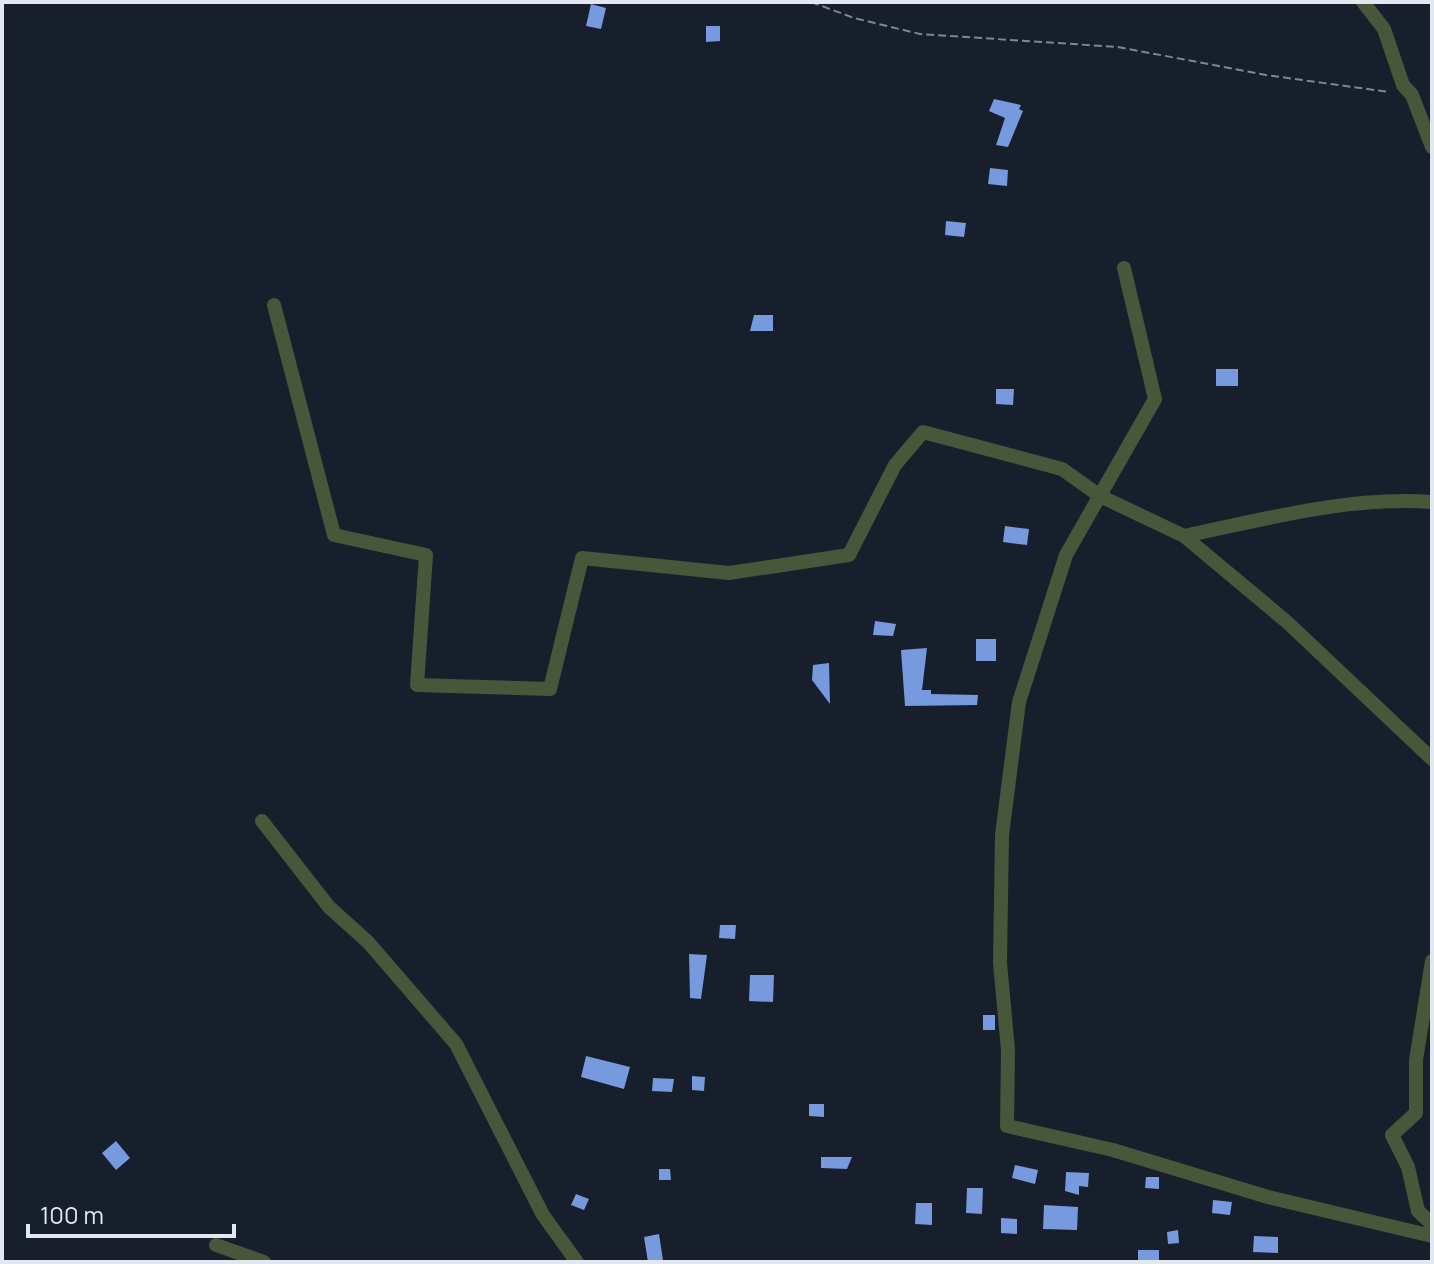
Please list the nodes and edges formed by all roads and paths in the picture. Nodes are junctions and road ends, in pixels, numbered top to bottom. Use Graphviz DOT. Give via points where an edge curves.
graph roads {
  1 [pos="811,2"];
  2 [pos="1363,2"];
  3 [pos="1412,95"];
  4 [pos="1432,147"];
  5 [pos="1124,268"];
  6 [pos="274,305"];
  7 [pos="1100,496"];
  8 [pos="1432,502"];
  9 [pos="1184,536"];
  10 [pos="1432,759"];
  11 [pos="262,821"];
  12 [pos="1432,961"];
  13 [pos="1432,1224"];
  14 [pos="1432,1236"];
  15 [pos="216,1245"];
  16 [pos="264,1262"];
  17 [pos="577,1262"];
  1 -- 3 [label="path" via="920,34 1118,47"];
  2 -- 3 [label="street" via="1384,29 1403,85"];
  3 -- 4 [label="street"];
  5 -- 7 [label="street" via="1155,399"];
  6 -- 7 [label="street" via="334,535 426,555 417,685 550,689 582,558 729,573 849,555 895,465 923,432 1062,469"];
  7 -- 9 [label="street"];
  7 -- 14 [label="street" via="1066,555 1019,702 1002,835 1000,963 1008,1050 1007,1126"];
  8 -- 9 [label="street" via="1393,499"];
  9 -- 10 [label="street" via="1287,622"];
  11 -- 17 [label="street" via="329,907 368,942 456,1044 543,1215"];
  12 -- 13 [label="street" via="1416,1060 1416,1113 1392,1135 1408,1167 1418,1211"];
  15 -- 16 [label="street"];
}
